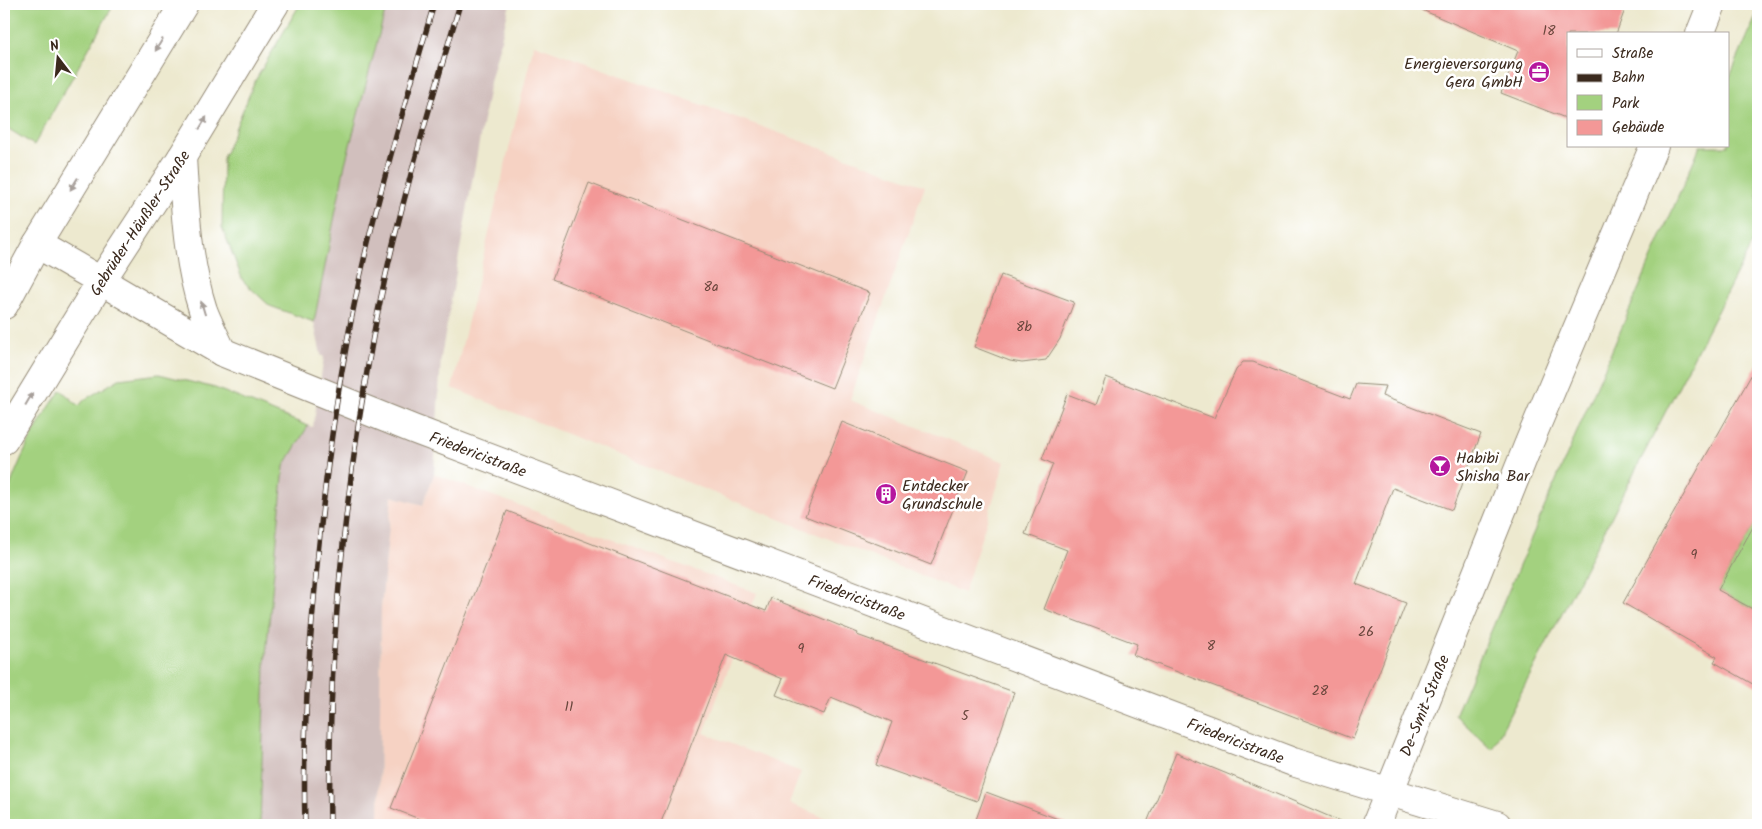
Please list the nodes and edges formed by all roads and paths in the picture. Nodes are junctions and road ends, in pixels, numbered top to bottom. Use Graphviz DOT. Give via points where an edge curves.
graph roads {
  1 [pos="184,4"];
  2 [pos="275,4"];
  3 [pos="1712,4"];
  4 [pos="1701,32"];
  5 [pos="1653,148"];
  6 [pos="182,157"];
  7 [pos="37,244"];
  8 [pos="101,281"];
  9 [pos="4,306"];
  10 [pos="222,352"];
  11 [pos="4,440"];
  12 [pos="1390,791"];
  13 [pos="1376,825"];
  14 [pos="1498,825"];
  1 -- 7 [label="main road, one-way"];
  6 -- 2 [label="main road, Gebrüder-Häußler-Straße, one-way"];
  3 -- 4 [label="main road"];
  5 -- 12 [label="main road, De-Smit-Straße" via="1529,443"];
  6 -- 8 [label="main road, Gebrüder-Häußler-Straße"];
  10 -- 6 [label="main road, one-way" via="203,310 191,252"];
  7 -- 8 [label="main road, Friedericistraße"];
  7 -- 9 [label="main road"];
  8 -- 10 [label="main road, Friedericistraße"];
  11 -- 8 [label="main road, Gebrüder-Häußler-Straße, one-way"];
  10 -- 12 [label="main road, Friedericistraße" via="413,429 1293,762"];
  12 -- 13 [label="main road, De-Smit-Straße"];
  12 -- 14 [label="main road, Friedericistraße"];
}
